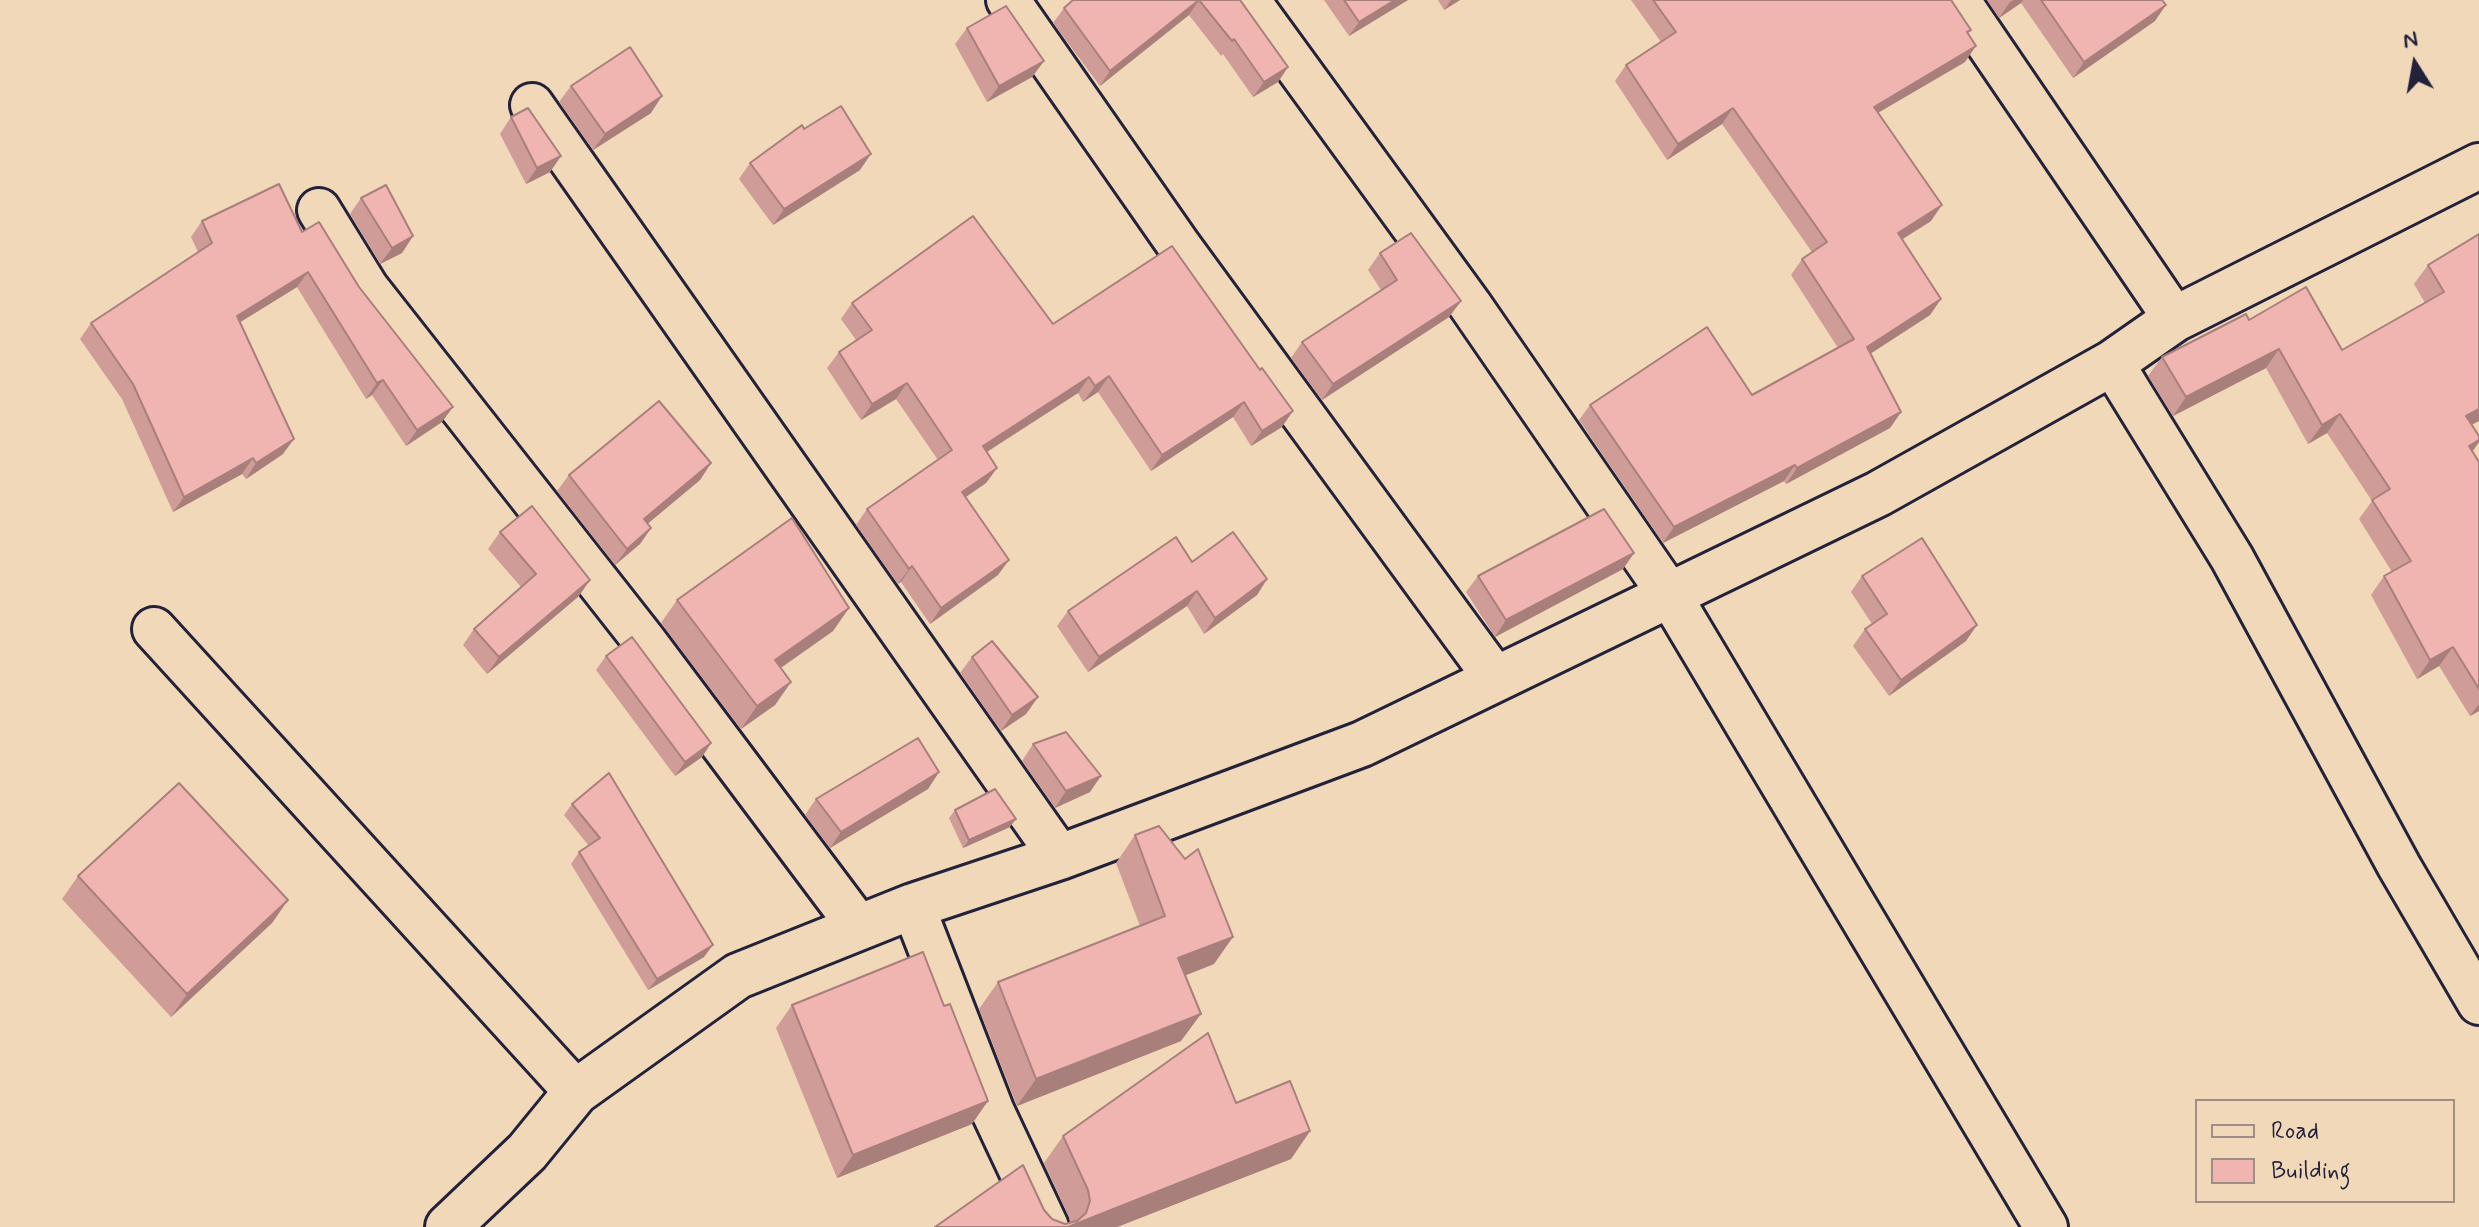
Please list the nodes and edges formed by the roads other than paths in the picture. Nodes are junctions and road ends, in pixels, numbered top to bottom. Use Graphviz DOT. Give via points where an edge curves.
graph roads {
  1 [pos="1008,0"];
  2 [pos="1248,0"];
  3 [pos="1958,0"];
  4 [pos="532,105"];
  5 [pos="2479,166"];
  6 [pos="319,210"];
  7 [pos="2175,319"];
  8 [pos="2112,363"];
  9 [pos="1669,594"];
  10 [pos="154,629"];
  11 [pos="1496,679"];
  12 [pos="1060,857"];
  13 [pos="913,906"];
  14 [pos="859,927"];
  15 [pos="2479,1003"];
  16 [pos="576,1092"];
  17 [pos="448,1227"];
  18 [pos="1047,1227"];
  19 [pos="2046,1227"];
  1 -- 11 [label="street" via="1180,247"];
  2 -- 9 [label="street" via="1470,305"];
  3 -- 7 [label="street"];
  4 -- 12 [label="street"];
  5 -- 7 [label="street"];
  6 -- 14 [label="street" via="367,288 646,643"];
  7 -- 8 [label="street"];
  8 -- 9 [label="street" via="1878,494"];
  8 -- 15 [label="street" via="2232,558"];
  9 -- 11 [label="street"];
  9 -- 19 [label="street"];
  10 -- 16 [label="street"];
  11 -- 12 [label="street" via="1362,744"];
  12 -- 13 [label="street"];
  13 -- 14 [label="street"];
  13 -- 18 [label="street" via="993,1112"];
  14 -- 16 [label="street" via="738,976"];
  16 -- 17 [label="street" via="527,1152"];
}
